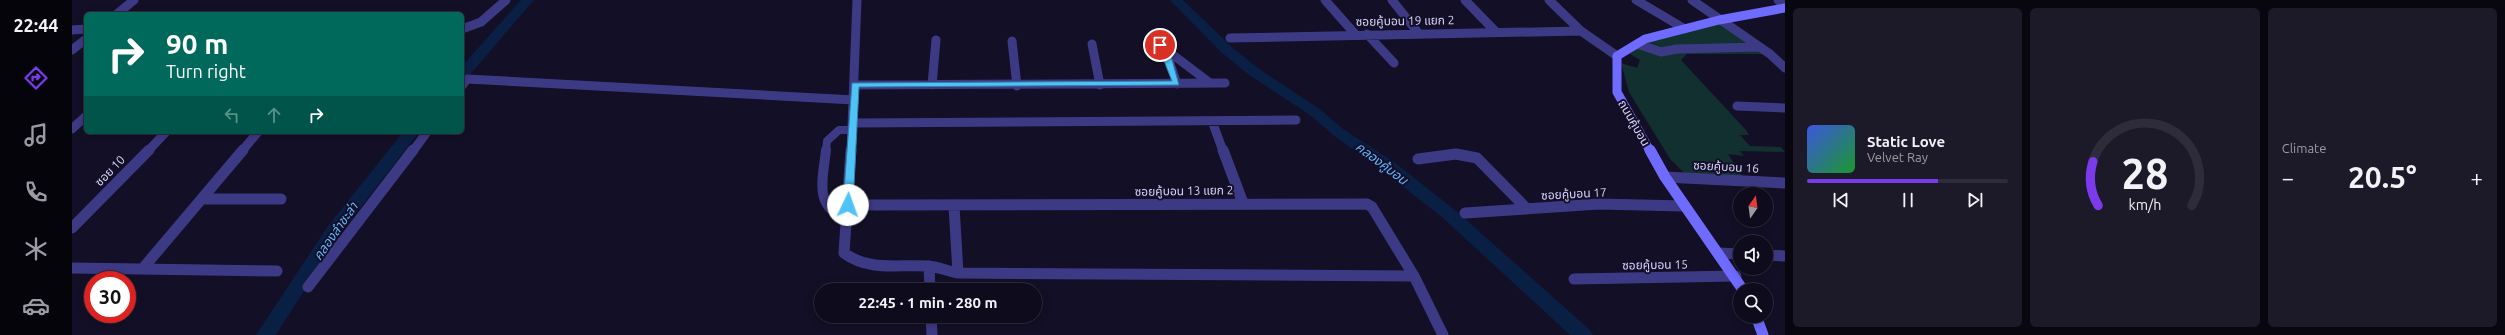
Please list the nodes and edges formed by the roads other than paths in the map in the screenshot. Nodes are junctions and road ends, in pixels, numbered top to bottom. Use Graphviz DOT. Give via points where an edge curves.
graph roads {
  1 [pos="134,0"];
  2 [pos="506,0"];
  3 [pos="857,0"];
  4 [pos="1325,0"];
  5 [pos="1392,0"];
  6 [pos="1465,0"];
  7 [pos="1549,0"];
  8 [pos="1636,0"];
  9 [pos="1692,0"];
  10 [pos="1778,0"];
  11 [pos="1785,7"];
  12 [pos="119,12"];
  13 [pos="1719,20"];
  14 [pos="464,29"];
  15 [pos="1685,29"];
  16 [pos="72,30"];
  17 [pos="84,30"];
  18 [pos="1494,31"];
  19 [pos="1581,31"];
  20 [pos="1355,34"];
  21 [pos="1367,34"];
  22 [pos="1419,34"];
  23 [pos="1230,38"];
  24 [pos="936,40"];
  25 [pos="84,41"];
  26 [pos="1012,41"];
  27 [pos="1092,44"];
  28 [pos="1637,44"];
  29 [pos="1760,47"];
  30 [pos="72,50"];
  31 [pos="1617,56"];
  32 [pos="1394,63"];
  33 [pos="1785,68"];
  34 [pos="464,83"];
  35 [pos="1210,83"];
  36 [pos="1225,83"];
  37 [pos="1176,84"];
  38 [pos="855,85"];
  39 [pos="932,85"];
  40 [pos="1100,85"];
  41 [pos="1017,86"];
  42 [pos="854,100"];
  43 [pos="1738,106"];
  44 [pos="1785,108"];
  45 [pos="84,118"];
  46 [pos="1296,120"];
  47 [pos="1212,122"];
  48 [pos="853,126"];
  49 [pos="72,128"];
  50 [pos="164,134"];
  51 [pos="256,134"];
  52 [pos="425,134"];
  53 [pos="1418,159"];
  54 [pos="1665,176"];
  55 [pos="1785,183"];
  56 [pos="202,199"];
  57 [pos="281,199"];
  58 [pos="1243,203"];
  59 [pos="848,205"];
  60 [pos="954,206"];
  61 [pos="1684,206"];
  62 [pos="1527,209"];
  63 [pos="1465,213"];
  64 [pos="847,218"];
  65 [pos="72,228"];
  66 [pos="1718,253"];
  67 [pos="1733,254"];
  68 [pos="1773,255"];
  69 [pos="1785,256"];
  70 [pos="929,266"];
  71 [pos="144,267"];
  72 [pos="72,268"];
  73 [pos="277,271"];
  74 [pos="958,273"];
  75 [pos="1414,276"];
  76 [pos="1736,276"];
  77 [pos="1574,279"];
  78 [pos="930,283"];
  79 [pos="1740,283"];
  80 [pos="308,287"];
  81 [pos="931,323"];
  82 [pos="1759,323"];
  83 [pos="932,335"];
  84 [pos="1443,335"];
  85 [pos="1763,335"];
  1 -- 12 [label="street"];
  2 -- 14 [label="street" via="486,21"];
  3 -- 38 [label="street"];
  4 -- 20 [label="street"];
  5 -- 22 [label="street"];
  6 -- 18 [label="street"];
  7 -- 19 [label="street"];
  8 -- 15 [label="street"];
  9 -- 13 [label="street"];
  10 -- 11 [label="street"];
  11 -- 13 [label="main road"];
  13 -- 15 [label="main road"];
  13 -- 29 [label="street"];
  15 -- 28 [label="main road" via="1645,39"];
  16 -- 17 [label="street"];
  18 -- 19 [label="street, ซอยคู้บอน 19 แยก 2"];
  18 -- 22 [label="street, ซอยคู้บอน 19 แยก 2"];
  19 -- 31 [label="street"];
  20 -- 21 [label="street, ซอยคู้บอน 19 แยก 2"];
  20 -- 23 [label="street, ซอยคู้บอน 19 แยก 2"];
  21 -- 22 [label="street, ซอยคู้บอน 19 แยก 2"];
  21 -- 32 [label="street"];
  24 -- 39 [label="street"];
  25 -- 30 [label="street"];
  26 -- 41 [label="street"];
  27 -- 40 [label="street"];
  28 -- 29 [label="street" via="1660,52 1677,49"];
  28 -- 31 [label="main road"];
  29 -- 33 [label="street"];
  31 -- 54 [label="main road, ถนนคู้บอน" via="1617,92"];
  34 -- 42 [label="street" via="467,79"];
  35 -- 36 [label="street"];
  35 -- 37 [label="street"];
  35 -- 37 [label="street" via="1162,47"];
  37 -- 40 [label="street"];
  38 -- 39 [label="street"];
  38 -- 42 [label="street"];
  39 -- 41 [label="street"];
  40 -- 41 [label="street"];
  42 -- 48 [label="street"];
  43 -- 44 [label="street"];
  45 -- 49 [label="street"];
  46 -- 47 [label="street"];
  47 -- 48 [label="street"];
  47 -- 58 [label="street"];
  48 -- 59 [label="street"];
  48 -- 64 [label="lane" via="839,130 827,141 824,196 826,206 832,212"];
  50 -- 65 [label="street, ซอย 10"];
  51 -- 56 [label="street"];
  52 -- 80 [label="street"];
  53 -- 62 [label="street" via="1459,154 1477,158"];
  54 -- 55 [label="street, ซอยคู้บอน 16"];
  54 -- 61 [label="main road, ถนนคู้บอน"];
  56 -- 57 [label="street"];
  56 -- 71 [label="street"];
  58 -- 60 [label="street, ซอยคู้บอน 13 แยก 2"];
  58 -- 75 [label="street, ซอยคู้บอน 13 แยก 2" via="1367,204 1372,207"];
  59 -- 60 [label="street, ซอยคู้บอน 13 แยก 2"];
  59 -- 64 [label="street"];
  60 -- 74 [label="street"];
  61 -- 62 [label="street, ซอยคู้บอน 17" via="1598,204"];
  61 -- 66 [label="main road, ถนนคู้บอน"];
  62 -- 63 [label="street, ซอยคู้บอน 17"];
  64 -- 70 [label="street" via="844,253 852,260 867,266"];
  66 -- 67 [label="street"];
  66 -- 76 [label="main road, ถนนคู้บอน"];
  68 -- 69 [label="street"];
  70 -- 74 [label="street"];
  70 -- 78 [label="street"];
  71 -- 72 [label="street"];
  71 -- 73 [label="street"];
  74 -- 75 [label="street"];
  75 -- 84 [label="street, ซอยคู้บอน 13 แยก 2"];
  76 -- 77 [label="street, ซอยคู้บอน 15"];
  76 -- 79 [label="main road, ถนนคู้บอน"];
  81 -- 83 [label="street"];
  82 -- 85 [label="main road"];
}
